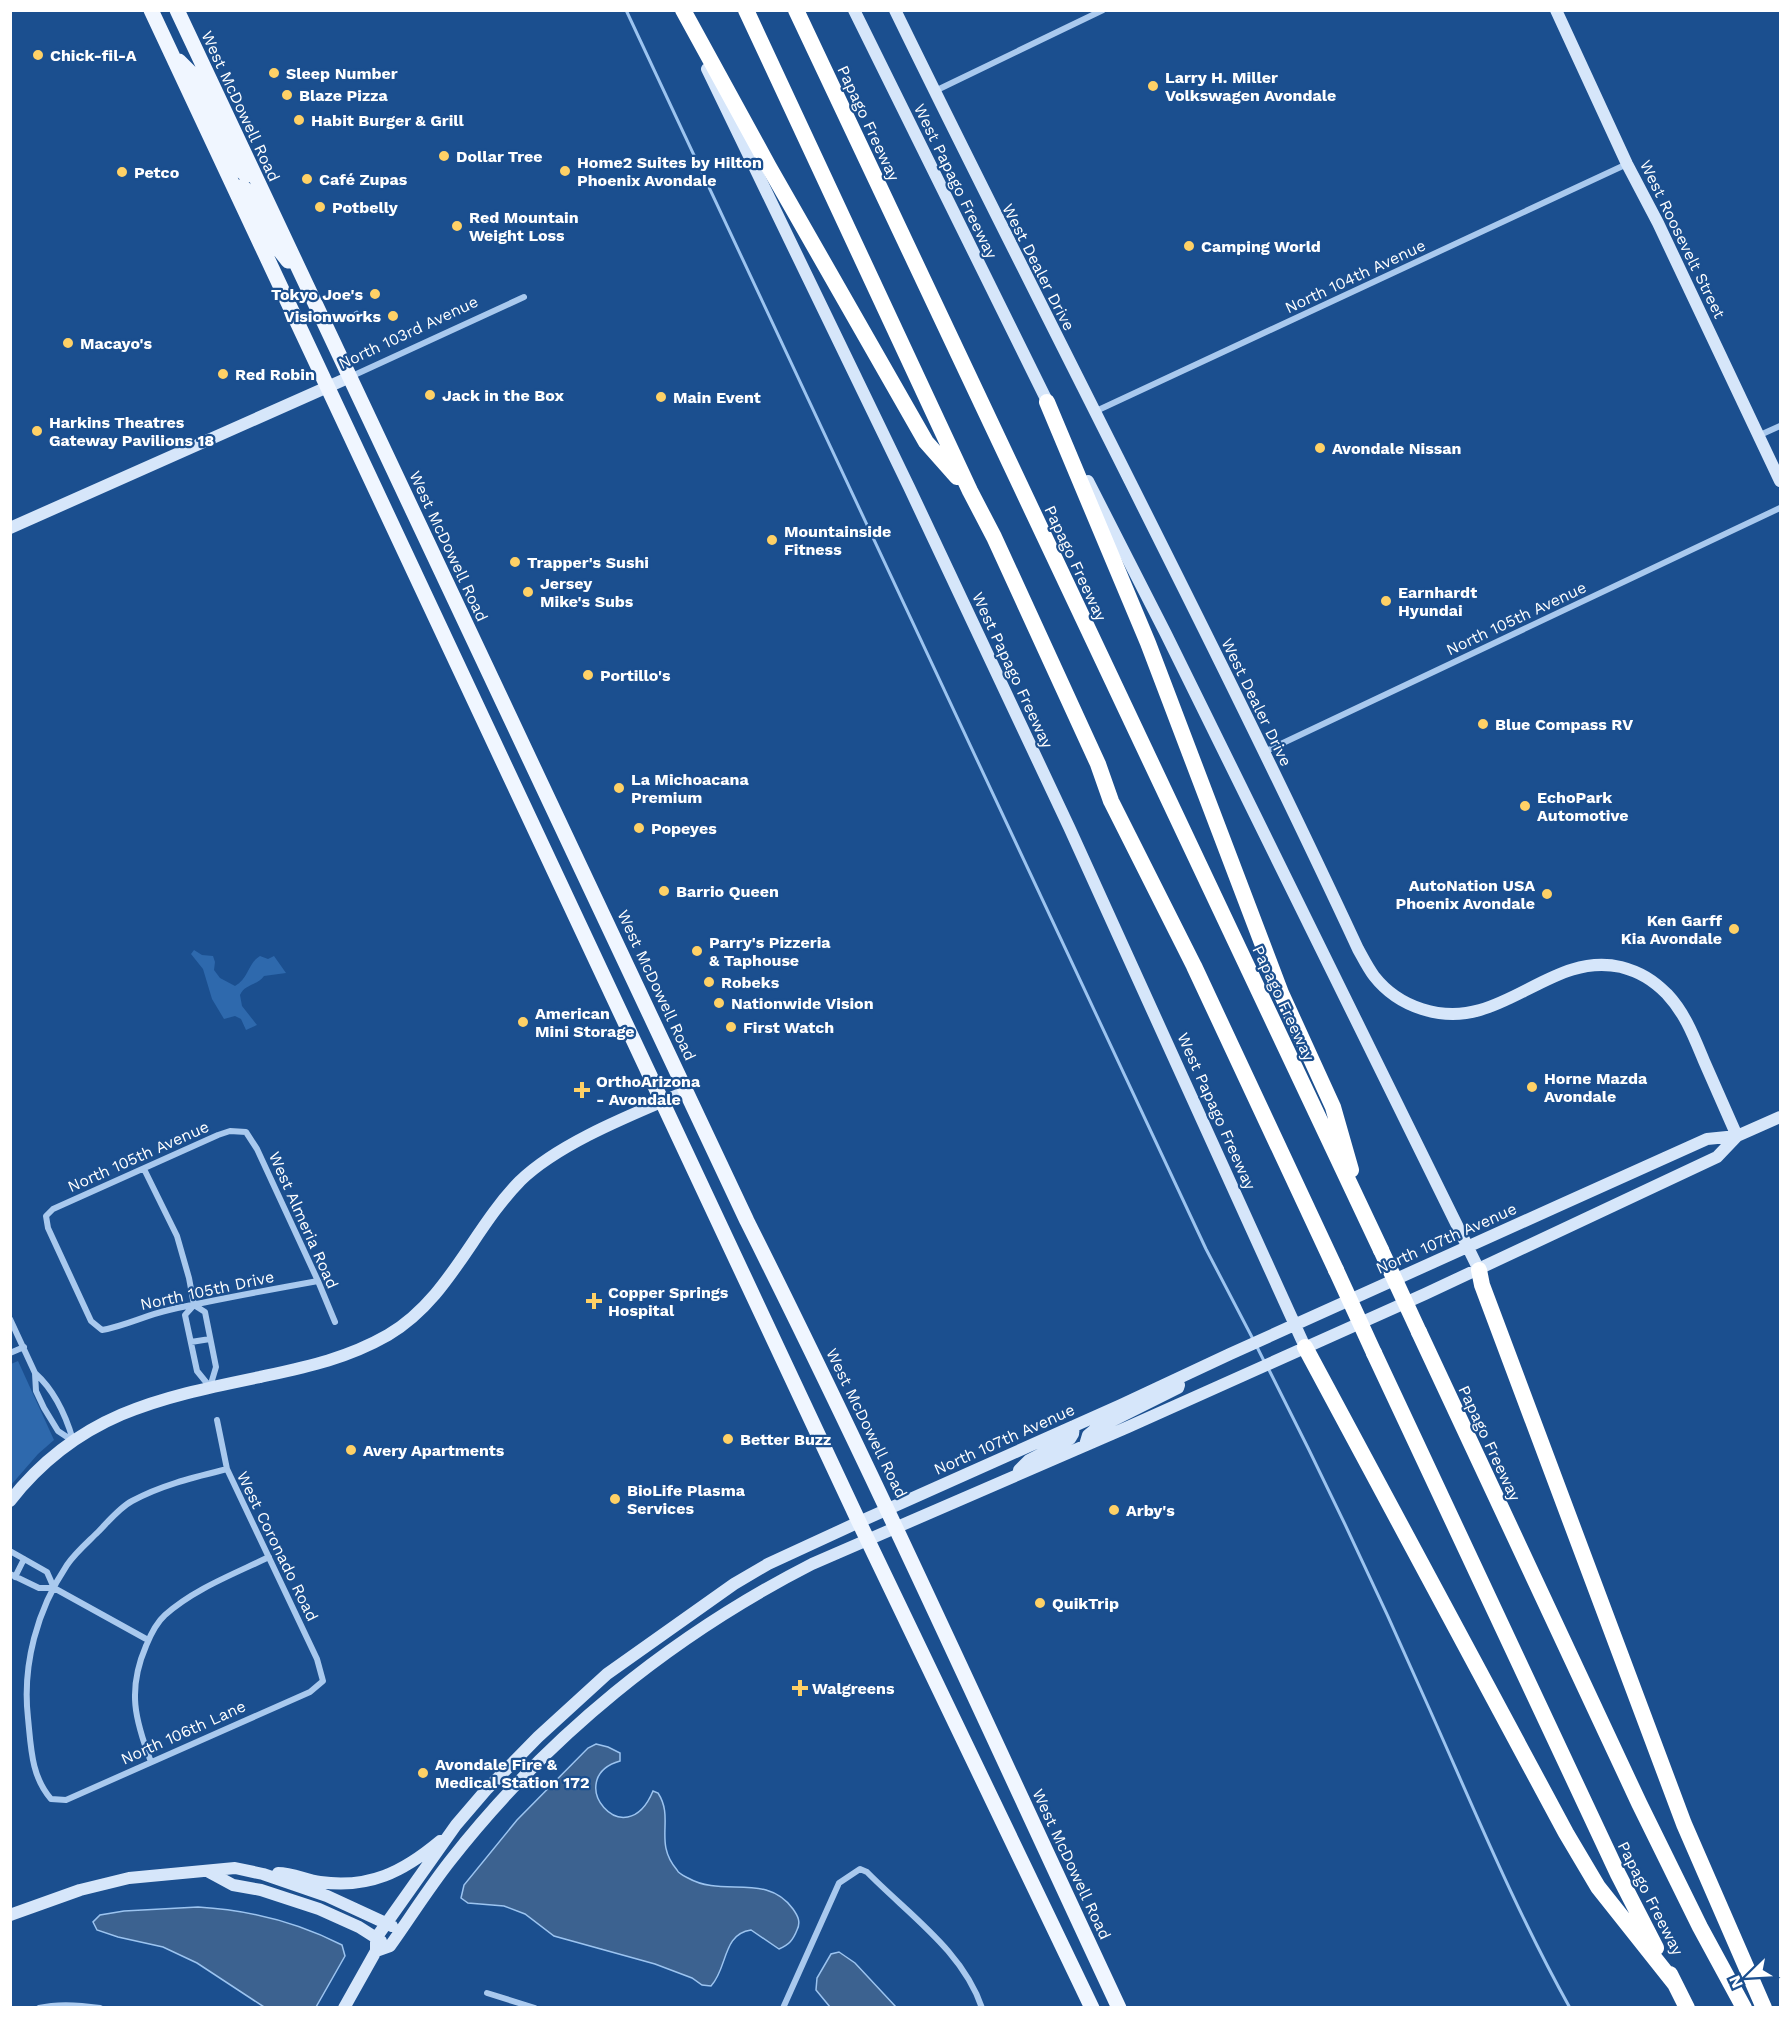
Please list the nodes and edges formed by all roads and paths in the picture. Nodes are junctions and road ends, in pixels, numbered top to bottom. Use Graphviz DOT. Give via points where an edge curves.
graph roads {
  1 [pos="151,10"];
  2 [pos="177,10"];
  3 [pos="682,10"];
  4 [pos="746,10"];
  5 [pos="854,10"];
  6 [pos="895,10"];
  7 [pos="1104,10"];
  8 [pos="1556,10"];
  9 [pos="798,13"];
  10 [pos="169,50"];
  11 [pos="934,91"];
  12 [pos="1627,164"];
  13 [pos="254,175"];
  14 [pos="234,188"];
  15 [pos="303,278"];
  16 [pos="524,297"];
  17 [pos="350,377"];
  18 [pos="329,387"];
  19 [pos="1047,402"];
  20 [pos="1094,412"];
  21 [pos="1780,426"];
  22 [pos="1760,435"];
  23 [pos="1780,481"];
  24 [pos="970,491"];
  25 [pos="1780,508"];
  26 [pos="10,528"];
  27 [pos="1263,752"];
  28 [pos="687,1091"];
  29 [pos="663,1101"];
  30 [pos="1780,1117"];
  31 [pos="246,1132"];
  32 [pos="1737,1136"];
  33 [pos="144,1169"];
  34 [pos="1365,1217"];
  35 [pos="1469,1246"];
  36 [pos="1479,1270"];
  37 [pos="318,1281"];
  38 [pos="194,1305"];
  39 [pos="10,1319"];
  40 [pos="334,1322"];
  41 [pos="1296,1324"];
  42 [pos="102,1330"];
  43 [pos="210,1339"];
  44 [pos="191,1342"];
  45 [pos="24,1347"];
  46 [pos="1305,1347"];
  47 [pos="10,1353"];
  48 [pos="35,1373"];
  49 [pos="1182,1377"];
  50 [pos="210,1387"];
  51 [pos="217,1420"];
  52 [pos="1074,1426"];
  53 [pos="74,1441"];
  54 [pos="1085,1445"];
  55 [pos="227,1469"];
  56 [pos="1014,1475"];
  57 [pos="10,1501"];
  58 [pos="888,1509"];
  59 [pos="859,1522"];
  60 [pos="897,1528"];
  61 [pos="868,1540"];
  62 [pos="10,1551"];
  63 [pos="269,1557"];
  64 [pos="24,1559"];
  65 [pos="13,1575"];
  66 [pos="54,1588"];
  67 [pos="148,1640"];
  68 [pos="323,1681"];
  69 [pos="151,1762"];
  70 [pos="487,1788"];
  71 [pos="501,1801"];
  72 [pos="456,1825"];
  73 [pos="209,1872"];
  74 [pos="263,1874"];
  75 [pos="10,1916"];
  76 [pos="382,1930"];
  77 [pos="395,1939"];
  78 [pos="376,1951"];
  79 [pos="1675,1984"];
  80 [pos="488,1993"];
  81 [pos="39,2007"];
  82 [pos="100,2007"];
  83 [pos="344,2007"];
  84 [pos="535,2007"];
  85 [pos="783,2007"];
  86 [pos="982,2007"];
  87 [pos="1092,2007"];
  88 [pos="1119,2007"];
  89 [pos="1687,2007"];
  90 [pos="1744,2007"];
  91 [pos="1764,2007"];
  1 -- 10 [label="main road"];
  2 -- 13 [label="main road, West McDowell Road"];
  3 -- 24 [label="highway" via="926,442"];
  3 -- 41 [label="main road, West Papago Freeway" via="1074,837"];
  4 -- 24 [label="highway, Papago Freeway"];
  5 -- 19 [label="main road, West Papago Freeway"];
  6 -- 11 [label="main road, West Dealer Drive"];
  7 -- 11 [label="street"];
  8 -- 12 [label="main road, West Roosevelt Street"];
  9 -- 34 [label="highway, Papago Freeway"];
  10 -- 13 [label="main road" via="194,76 236,166 245,174"];
  10 -- 14 [label="main road"];
  11 -- 20 [label="main road, West Dealer Drive"];
  12 -- 20 [label="street, North 104th Avenue"];
  12 -- 22 [label="main road, West Roosevelt Street"];
  13 -- 15 [label="main road, West McDowell Road"];
  14 -- 15 [label="main road" via="243,187 251,196 274,243"];
  14 -- 18 [label="main road"];
  15 -- 17 [label="main road, West McDowell Road"];
  16 -- 17 [label="street, North 103rd Avenue"];
  17 -- 18 [label="main road, North 103rd Avenue"];
  17 -- 28 [label="main road, West McDowell Road"];
  18 -- 26 [label="main road, North 103rd Avenue"];
  18 -- 29 [label="main road"];
  19 -- 34 [label="highway" via="1148,643 1281,993 1333,1107"];
  19 -- 35 [label="main road, West Papago Freeway"];
  20 -- 27 [label="main road, West Dealer Drive"];
  21 -- 22 [label="street"];
  22 -- 23 [label="main road, West Roosevelt Street"];
  24 -- 79 [label="highway, Papago Freeway, bridge" via="1098,764 1111,801 1194,966 1618,1874"];
  25 -- 27 [label="street, North 105th Avenue"];
  27 -- 32 [label="main road, West Dealer Drive" via="1358,949 1373,975 1392,994 1419,1009 1449,1015 1480,1010 1556,975 1586,966 1604,964 1640,973 1667,994 1683,1015"];
  28 -- 29 [label="main road"];
  28 -- 58 [label="main road, West McDowell Road"];
  29 -- 50 [label="main road" via="574,1144 521,1180 440,1290 396,1329 321,1364"];
  29 -- 59 [label="main road"];
  30 -- 32 [label="main road, North 107th Avenue"];
  31 -- 33 [label="street, North 105th Avenue" via="218,1135"];
  31 -- 37 [label="street, West Almeria Road"];
  32 -- 35 [label="main road, North 107th Avenue" via="1707,1139"];
  32 -- 36 [label="main road, North 107th Avenue" via="1717,1157"];
  33 -- 38 [label="street" via="177,1236"];
  33 -- 42 [label="street, North 105th Avenue" via="53,1209 46,1216 90,1321"];
  34 -- 90 [label="highway, Papago Freeway, bridge" via="1639,1803"];
  35 -- 36 [label="main road, West Papago Freeway"];
  35 -- 41 [label="main road, North 107th Avenue"];
  36 -- 46 [label="main road, North 107th Avenue"];
  36 -- 91 [label="highway" via="1684,1824"];
  37 -- 38 [label="street, North 105th Drive"];
  37 -- 40 [label="street, West Almeria Road"];
  38 -- 42 [label="street, North 105th Drive"];
  38 -- 43 [label="street" via="205,1312"];
  38 -- 44 [label="street" via="185,1315"];
  39 -- 45 [label="street"];
  41 -- 46 [label="main road, West Papago Freeway"];
  41 -- 49 [label="main road, North 107th Avenue"];
  43 -- 44 [label="street"];
  43 -- 50 [label="street" via="216,1367"];
  44 -- 50 [label="street" via="197,1371"];
  45 -- 47 [label="street"];
  45 -- 48 [label="street"];
  46 -- 54 [label="main road, North 107th Avenue"];
  46 -- 79 [label="highway" via="1566,1833 1598,1887"];
  48 -- 53 [label="street" via="49,1385"];
  48 -- 53 [label="street" via="36,1391 50,1419 58,1431"];
  49 -- 52 [label="main road, North 107th Avenue"];
  49 -- 54 [label="main road" via="1178,1388 1091,1433"];
  50 -- 53 [label="main road" via="135,1407"];
  51 -- 55 [label="street, West Coronado Road"];
  52 -- 56 [label="main road" via="1070,1439 1029,1460"];
  52 -- 58 [label="main road, North 107th Avenue"];
  53 -- 57 [label="main road"];
  54 -- 56 [label="main road, North 107th Avenue"];
  55 -- 63 [label="street, West Coronado Road"];
  55 -- 66 [label="street" via="161,1488 130,1502 67,1564"];
  56 -- 60 [label="main road, North 107th Avenue"];
  58 -- 59 [label="main road, North 107th Avenue"];
  58 -- 60 [label="main road, West McDowell Road"];
  59 -- 61 [label="main road"];
  59 -- 70 [label="main road, North 107th Avenue" via="768,1564 636,1652 571,1705"];
  60 -- 61 [label="main road, North 107th Avenue"];
  60 -- 88 [label="main road, West McDowell Road"];
  61 -- 71 [label="main road, North 107th Avenue" via="777,1582 667,1653 594,1709"];
  61 -- 87 [label="main road"];
  62 -- 64 [label="street"];
  63 -- 67 [label="street" via="177,1605 162,1617"];
  63 -- 68 [label="street, West Coronado Road" via="317,1659"];
  64 -- 65 [label="street"];
  64 -- 66 [label="street" via="47,1572"];
  65 -- 66 [label="street" via="39,1588"];
  66 -- 67 [label="street"];
  66 -- 69 [label="street, North 106th Lane" via="33,1639 26,1700 30,1752 44,1791 51,1799 66,1800"];
  67 -- 69 [label="street" via="135,1680 134,1700 136,1720"];
  68 -- 69 [label="street, North 106th Lane" via="310,1692"];
  70 -- 71 [label="main road"];
  70 -- 72 [label="main road, North 107th Avenue"];
  71 -- 77 [label="main road, North 107th Avenue" via="449,1862"];
  72 -- 74 [label="main road" via="411,1864 365,1882 333,1883 284,1873"];
  72 -- 76 [label="main road, North 107th Avenue"];
  73 -- 74 [label="main road" via="235,1868"];
  73 -- 75 [label="main road" via="139,1876 102,1884"];
  73 -- 76 [label="main road" via="233,1885 269,1892 359,1927"];
  74 -- 76 [label="main road" via="327,1896"];
  76 -- 77 [label="main road"];
  76 -- 77 [label="main road"];
  76 -- 78 [label="main road"];
  77 -- 78 [label="main road"];
  78 -- 83 [label="main road"];
  79 -- 89 [label="highway, Papago Freeway"];
  80 -- 84 [label="street"];
  81 -- 82 [label="street"];
  85 -- 86 [label="street" via="839,1883 860,1869 930,1932 959,1964"];
}
